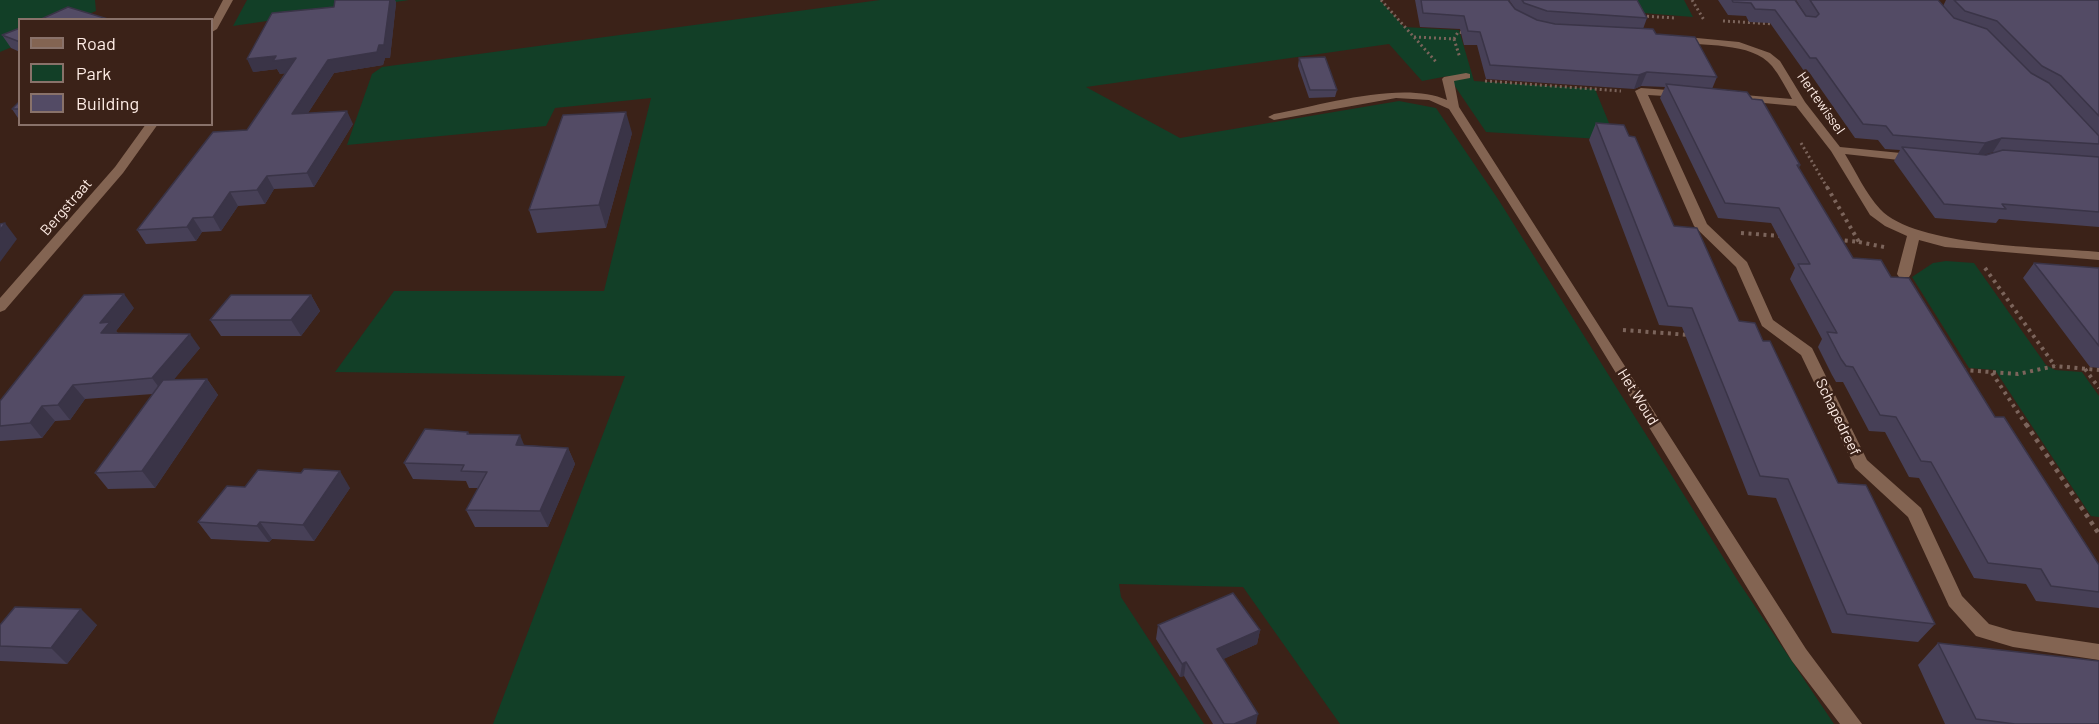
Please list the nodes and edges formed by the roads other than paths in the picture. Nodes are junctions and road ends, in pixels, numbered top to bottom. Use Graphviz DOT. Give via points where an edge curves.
graph roads {
  1 [pos="228,0"];
  2 [pos="213,27"];
  3 [pos="1667,39"];
  4 [pos="1466,76"];
  5 [pos="1697,95"];
  6 [pos="1719,97"];
  7 [pos="1800,102"];
  8 [pos="1453,107"];
  9 [pos="1274,117"];
  10 [pos="151,126"];
  11 [pos="1836,150"];
  12 [pos="1930,159"];
  13 [pos="1914,234"];
  14 [pos="2099,256"];
  15 [pos="1904,274"];
  16 [pos="0,307"];
  17 [pos="2099,652"];
  18 [pos="1851,724"];
  1 -- 2 [label="street"];
  3 -- 7 [label="street, Hertewissel" via="1726,42 1766,55 1776,63"];
  4 -- 8 [label="street, Het Woud" via="1448,78"];
  5 -- 17 [label="street, Schapedreef" via="1641,91 1704,230 1742,265 1767,323 1807,352 1861,464 1915,513 1954,601 1983,630 2013,639"];
  6 -- 7 [label="street"];
  7 -- 11 [label="street, Hertewissel"];
  8 -- 9 [label="street" via="1431,97 1396,95"];
  8 -- 18 [label="street, Het Woud" via="1799,655"];
  10 -- 16 [label="street, Bergstraat" via="119,170"];
  11 -- 12 [label="street"];
  11 -- 13 [label="street, Hertewissel" via="1875,212"];
  13 -- 14 [label="street, Hertewissel" via="1945,243"];
  13 -- 15 [label="street"];
}
